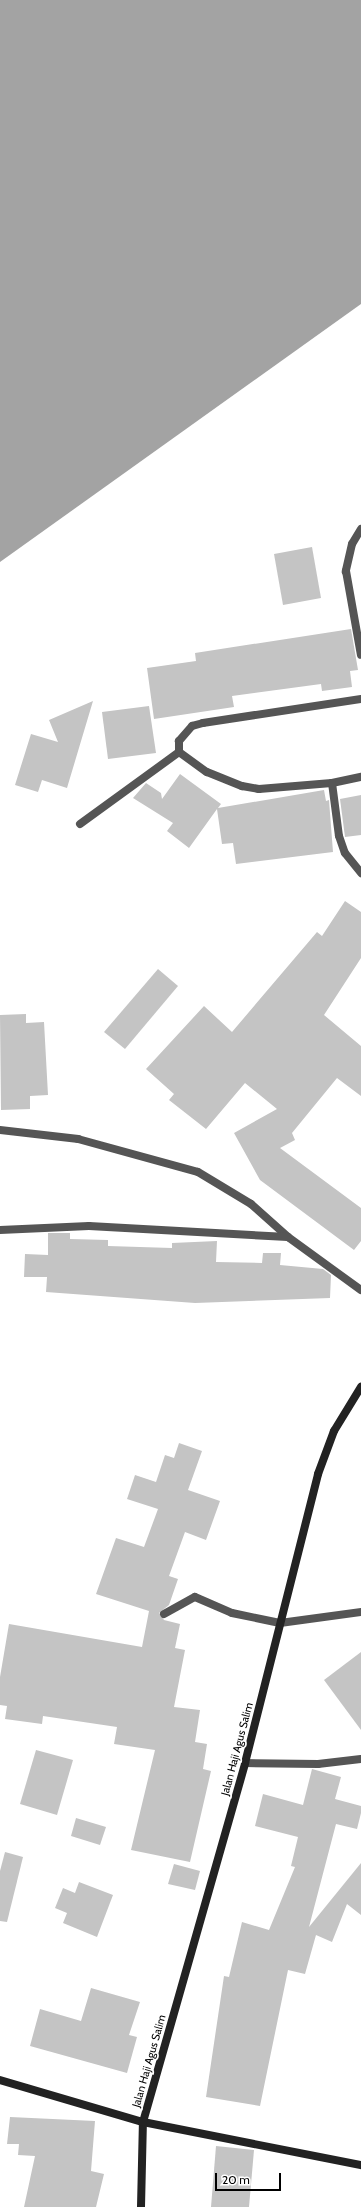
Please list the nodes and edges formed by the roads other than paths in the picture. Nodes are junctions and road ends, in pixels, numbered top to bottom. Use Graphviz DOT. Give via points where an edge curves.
graph roads {
  1 [pos="361,530"];
  2 [pos="361,655"];
  3 [pos="361,699"];
  4 [pos="179,752"];
  5 [pos="361,777"];
  6 [pos="332,784"];
  7 [pos="80,824"];
  8 [pos="361,873"];
  9 [pos="0,1130"];
  10 [pos="0,1230"];
  11 [pos="288,1238"];
  12 [pos="361,1290"];
  13 [pos="361,1387"];
  14 [pos="361,1612"];
  15 [pos="164,1614"];
  16 [pos="280,1623"];
  17 [pos="361,1759"];
  18 [pos="245,1763"];
  19 [pos="0,2080"];
  20 [pos="143,2122"];
  21 [pos="361,2165"];
  22 [pos="140,2207"];
  1 -- 2 [label="street" via="352,544 346,571"];
  3 -- 4 [label="street" via="203,722 184,733 178,741"];
  4 -- 6 [label="street" via="207,772 242,786 259,789"];
  4 -- 7 [label="street"];
  5 -- 6 [label="street"];
  6 -- 8 [label="street" via="339,836 345,853"];
  9 -- 11 [label="street" via="93,1142 198,1172 251,1204"];
  10 -- 11 [label="street" via="89,1226"];
  11 -- 12 [label="street"];
  13 -- 16 [label="main road, Jalan Haji Agus Salim" via="325,1454"];
  14 -- 16 [label="street"];
  15 -- 16 [label="street" via="195,1597 232,1613"];
  16 -- 18 [label="main road, Jalan Haji Agus Salim"];
  17 -- 18 [label="street" via="318,1764"];
  18 -- 20 [label="main road, Jalan Haji Agus Salim"];
  19 -- 20 [label="main road"];
  20 -- 21 [label="main road"];
  20 -- 22 [label="main road, Jalan Haji Agus Salim"];
}
